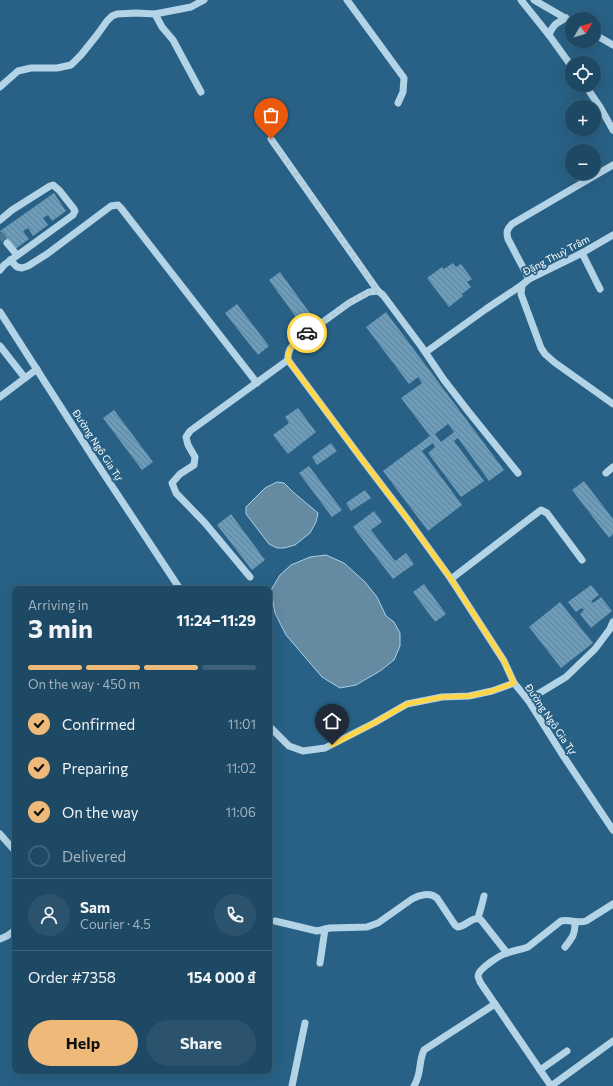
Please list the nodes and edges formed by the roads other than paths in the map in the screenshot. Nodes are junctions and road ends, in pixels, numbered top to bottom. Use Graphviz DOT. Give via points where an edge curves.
graph roads {
  1 [pos="204,0"];
  2 [pos="347,0"];
  3 [pos="521,0"];
  4 [pos="534,0"];
  5 [pos="156,14"];
  6 [pos="565,18"];
  7 [pos="565,22"];
  8 [pos="549,35"];
  9 [pos="601,38"];
  10 [pos="613,45"];
  11 [pos="565,57"];
  12 [pos="0,87"];
  13 [pos="201,92"];
  14 [pos="590,92"];
  15 [pos="398,103"];
  16 [pos="613,130"];
  17 [pos="271,139"];
  18 [pos="613,165"];
  19 [pos="0,220"];
  20 [pos="613,235"];
  21 [pos="7,243"];
  22 [pos="582,253"];
  23 [pos="17,255"];
  24 [pos="10,260"];
  25 [pos="0,270"];
  26 [pos="529,279"];
  27 [pos="522,285"];
  28 [pos="600,289"];
  29 [pos="378,291"];
  30 [pos="0,312"];
  31 [pos="0,346"];
  32 [pos="426,352"];
  33 [pos="288,360"];
  34 [pos="37,369"];
  35 [pos="25,378"];
  36 [pos="257,383"];
  37 [pos="0,397"];
  38 [pos="613,404"];
  39 [pos="613,467"];
  40 [pos="518,473"];
  41 [pos="606,473"];
  42 [pos="582,560"];
  43 [pos="250,577"];
  44 [pos="451,579"];
  45 [pos="178,586"];
  46 [pos="613,622"];
  47 [pos="514,683"];
  48 [pos="528,700"];
  49 [pos="272,729"];
  50 [pos="613,830"];
  51 [pos="0,834"];
  52 [pos="12,848"];
  53 [pos="484,896"];
  54 [pos="613,904"];
  55 [pos="478,918"];
  56 [pos="275,920"];
  57 [pos="575,922"];
  58 [pos="325,929"];
  59 [pos="12,932"];
  60 [pos="0,939"];
  61 [pos="565,947"];
  62 [pos="507,953"];
  63 [pos="320,963"];
  64 [pos="495,1004"];
  65 [pos="305,1023"];
  66 [pos="613,1041"];
  67 [pos="567,1051"];
  68 [pos="540,1070"];
  69 [pos="292,1086"];
  70 [pos="414,1086"];
  71 [pos="551,1086"];
  1 -- 5 [label="street" via="191,7"];
  2 -- 15 [label="street" via="404,78 403,92"];
  3 -- 8 [label="street"];
  4 -- 6 [label="street"];
  5 -- 12 [label="street" via="112,16 71,65 18,71"];
  5 -- 13 [label="street"];
  7 -- 8 [label="street" via="553,26"];
  8 -- 11 [label="street"];
  9 -- 10 [label="street"];
  14 -- 16 [label="street"];
  17 -- 29 [label="street"];
  18 -- 26 [label="street" via="512,224 508,229 508,239"];
  19 -- 23 [label="street" via="53,185 75,211"];
  20 -- 22 [label="street, Đặng Thuỳ Trâm"];
  21 -- 23 [label="street"];
  22 -- 26 [label="street, Đặng Thuỳ Trâm"];
  22 -- 28 [label="street"];
  23 -- 24 [label="street"];
  24 -- 25 [label="street"];
  24 -- 36 [label="street" via="17,267 28,266 111,206 118,205"];
  26 -- 27 [label="street, Đặng Thuỳ Trâm"];
  27 -- 32 [label="street"];
  27 -- 38 [label="street, Đặng Thuỳ Trâm" via="521,294 545,354"];
  29 -- 32 [label="street" via="384,295"];
  29 -- 33 [label="street" via="369,292 349,303 298,340 291,347"];
  30 -- 34 [label="street, Đường Ngô Gia Tự"];
  31 -- 35 [label="street"];
  32 -- 40 [label="street" via="444,380"];
  33 -- 36 [label="street"];
  33 -- 44 [label="street"];
  34 -- 35 [label="street"];
  34 -- 45 [label="street, Đường Ngô Gia Tự"];
  35 -- 37 [label="street"];
  36 -- 43 [label="street" via="190,431 186,437 195,457 194,465 180,474 172,484 176,493"];
  39 -- 41 [label="street"];
  42 -- 44 [label="street" via="547,513 541,510"];
  44 -- 47 [label="street" via="504,661"];
  46 -- 48 [label="street" via="595,649 566,677"];
  47 -- 48 [label="street, Đường Ngô Gia Tự"];
  47 -- 49 [label="street, Đường Ngô Gia Tự" via="469,696 442,697 407,704 325,748 303,751 289,746"];
  48 -- 50 [label="street, Đường Ngô Gia Tự"];
  51 -- 52 [label="street"];
  53 -- 55 [label="street"];
  54 -- 57 [label="street" via="586,922"];
  55 -- 58 [label="street" via="458,927 437,898 429,894 412,899 373,926"];
  55 -- 62 [label="street"];
  56 -- 58 [label="street" via="317,931"];
  57 -- 61 [label="street" via="573,937"];
  57 -- 62 [label="street" via="561,921 523,950"];
  58 -- 63 [label="street"];
  59 -- 60 [label="street"];
  62 -- 64 [label="street" via="495,959 478,976"];
  64 -- 68 [label="street"];
  64 -- 70 [label="street" via="424,1050 420,1057 419,1077"];
  65 -- 69 [label="street"];
  66 -- 71 [label="street"];
  67 -- 68 [label="street"];
  68 -- 71 [label="street"];
}
